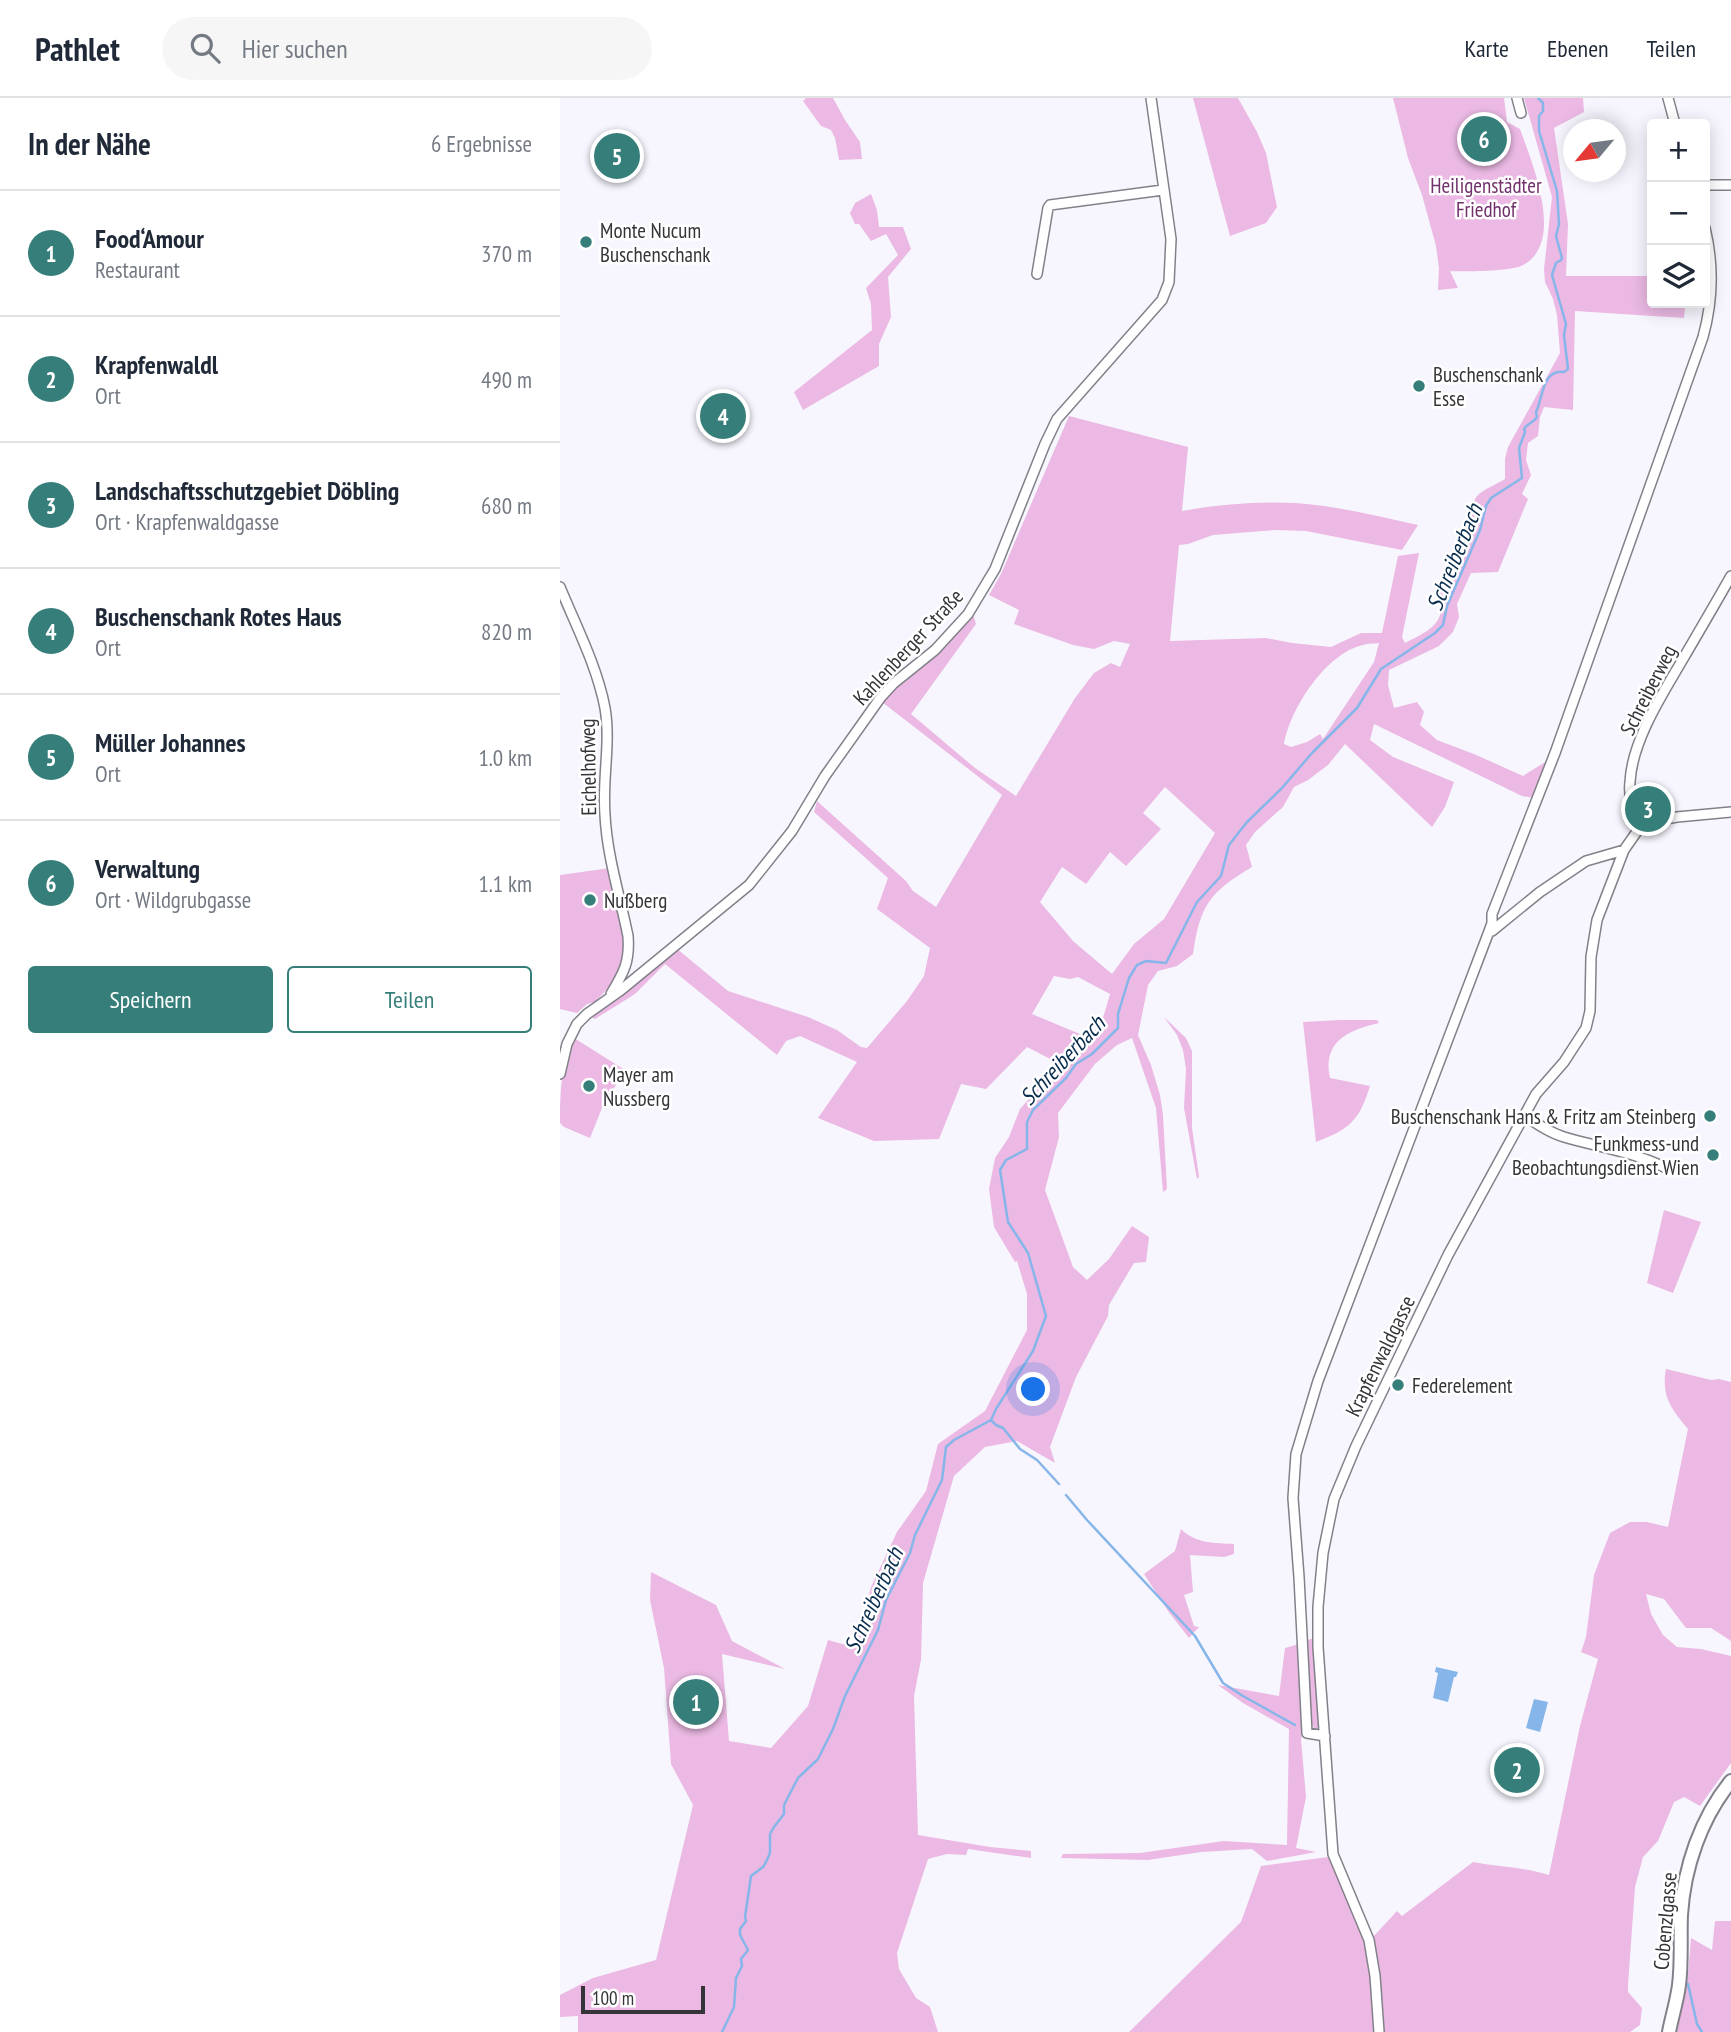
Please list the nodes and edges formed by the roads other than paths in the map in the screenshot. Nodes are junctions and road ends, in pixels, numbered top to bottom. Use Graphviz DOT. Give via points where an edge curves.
graph roads {
  1 [pos="1151,98"];
  2 [pos="1517,98"];
  3 [pos="1668,98"];
  4 [pos="1521,113"];
  5 [pos="1674,119"];
  6 [pos="1710,185"];
  7 [pos="1731,185"];
  8 [pos="1163,190"];
  9 [pos="1708,245"];
  10 [pos="1037,274"];
  11 [pos="1731,576"];
  12 [pos="560,587"];
  13 [pos="1731,812"];
  14 [pos="1641,827"];
  15 [pos="1624,850"];
  16 [pos="1488,934"];
  17 [pos="629,953"];
  18 [pos="650,964"];
  19 [pos="608,999"];
  20 [pos="560,1074"];
  21 [pos="1525,1116"];
  22 [pos="1666,1168"];
  23 [pos="1325,1736"];
  24 [pos="1731,1781"];
  25 [pos="1379,2032"];
  26 [pos="1669,2032"];
  1 -- 8 [label="street, Kahlenberger Straße"];
  2 -- 4 [label="street"];
  3 -- 5 [label="street"];
  6 -- 7 [label="street"];
  8 -- 10 [label="street" via="1050,205"];
  8 -- 18 [label="street, Kahlenberger Straße" via="1172,254 1165,296 1057,419 1008,541 974,605 935,650 881,697 788,838 749,885"];
  9 -- 16 [label="street" via="1712,286 1703,337"];
  11 -- 14 [label="street, Schreiberweg" via="1638,747 1629,790"];
  12 -- 17 [label="street, Eichelhofweg" via="604,708 608,742 605,823"];
  13 -- 14 [label="street" via="1664,818"];
  14 -- 15 [label="street, Krapfenwaldgasse"];
  15 -- 16 [label="street" via="1570,870"];
  15 -- 21 [label="street, Krapfenwaldgasse" via="1597,920 1586,1028 1541,1086"];
  16 -- 23 [label="street" via="1318,1381 1296,1454 1293,1498 1307,1734"];
  17 -- 18 [label="street" via="637,963"];
  17 -- 19 [label="street"];
  18 -- 19 [label="street, Kahlenberger Straße"];
  19 -- 20 [label="street, Kahlenberger Straße" via="574,1028"];
  21 -- 22 [label="street" via="1562,1136"];
  21 -- 23 [label="street, Krapfenwaldgasse" via="1409,1333 1334,1499 1318,1607"];
  23 -- 25 [label="street, Krapfenwaldgasse" via="1333,1854 1369,1940"];
  24 -- 26 [label="street, Cobenzlgasse" via="1710,1811 1686,1877 1679,1985"];
}
